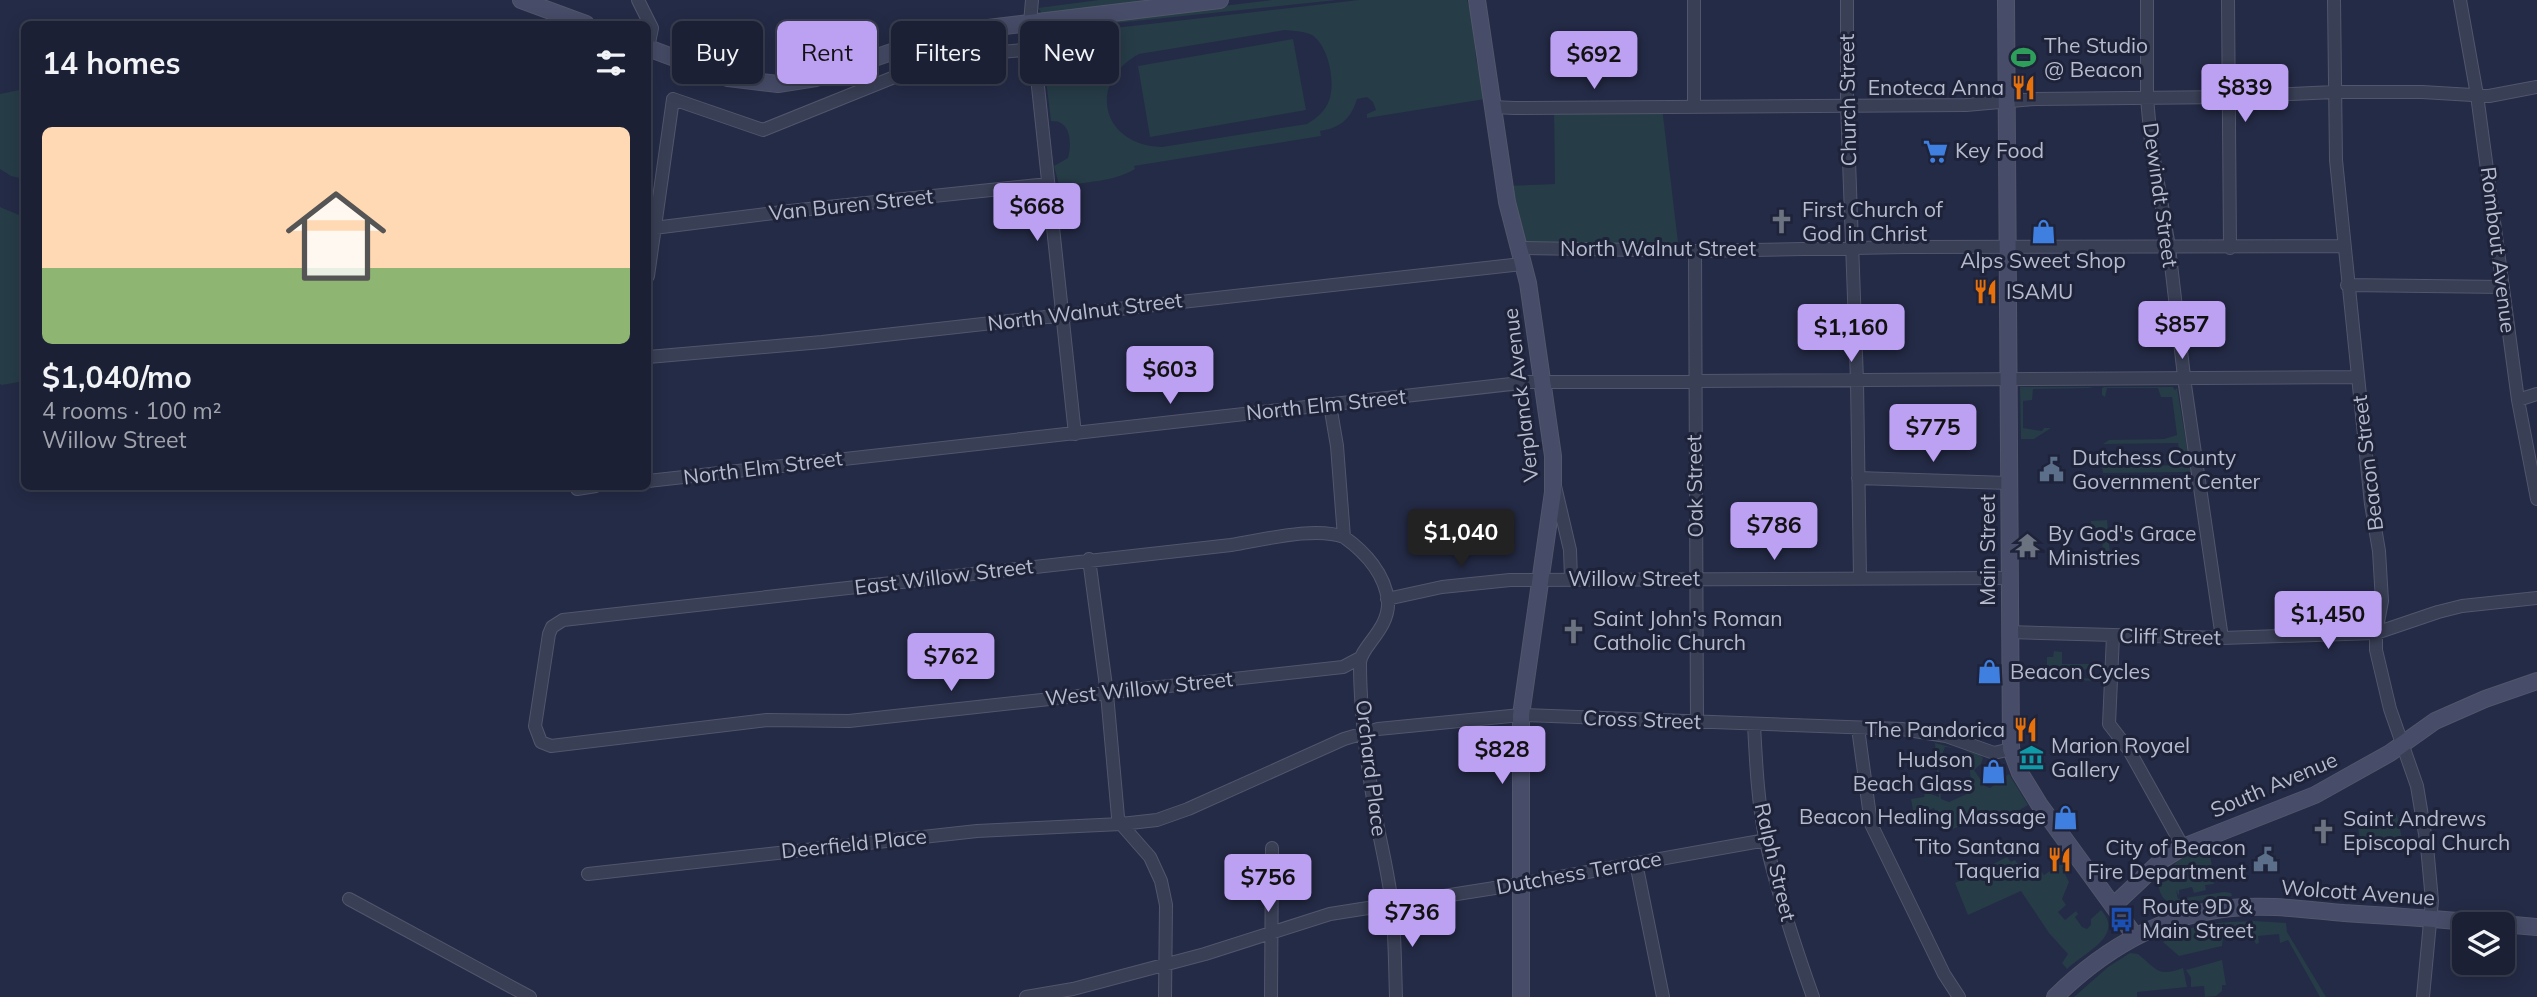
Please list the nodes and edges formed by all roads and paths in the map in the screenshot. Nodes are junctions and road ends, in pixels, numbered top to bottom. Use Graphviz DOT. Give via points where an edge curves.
graph roads {
  1 [pos="521,0"];
  2 [pos="638,0"];
  3 [pos="1032,0"];
  4 [pos="1220,0"];
  5 [pos="1477,0"];
  6 [pos="1694,0"];
  7 [pos="1847,0"];
  8 [pos="2006,0"];
  9 [pos="2147,0"];
  10 [pos="2228,0"];
  11 [pos="2333,0"];
  12 [pos="2460,0"];
  13 [pos="578,21"];
  14 [pos="648,21"];
  15 [pos="1031,21"];
  16 [pos="1047,21"];
  17 [pos="1020,24"];
  18 [pos="651,49"];
  19 [pos="2537,87"];
  20 [pos="2334,92"];
  21 [pos="2477,95"];
  22 [pos="2228,97"];
  23 [pos="2147,98"];
  24 [pos="2007,102"];
  25 [pos="1847,105"];
  26 [pos="1694,106"];
  27 [pos="1493,107"];
  28 [pos="1048,184"];
  29 [pos="654,228"];
  30 [pos="2343,246"];
  31 [pos="2007,247"];
  32 [pos="2169,247"];
  33 [pos="2230,248"];
  34 [pos="1851,249"];
  35 [pos="1695,251"];
  36 [pos="651,252"];
  37 [pos="1520,256"];
  38 [pos="2347,285"];
  39 [pos="2503,287"];
  40 [pos="1062,315"];
  41 [pos="651,357"];
  42 [pos="2357,377"];
  43 [pos="2007,378"];
  44 [pos="2184,378"];
  45 [pos="1694,381"];
  46 [pos="1857,381"];
  47 [pos="1542,382"];
  48 [pos="2537,394"];
  49 [pos="2518,400"];
  50 [pos="1329,405"];
  51 [pos="1074,434"];
  52 [pos="1858,478"];
  53 [pos="651,481"];
  54 [pos="1553,483"];
  55 [pos="2008,483"];
  56 [pos="2537,499"];
  57 [pos="1344,537"];
  58 [pos="1089,559"];
  59 [pos="1860,578"];
  60 [pos="2009,578"];
  61 [pos="1571,579"];
  62 [pos="1696,579"];
  63 [pos="1540,580"];
  64 [pos="2537,598"];
  65 [pos="1387,599"];
  66 [pos="2009,632"];
  67 [pos="2376,633"];
  68 [pos="2113,636"];
  69 [pos="2222,638"];
  70 [pos="1360,658"];
  71 [pos="2537,682"];
  72 [pos="1107,694"];
  73 [pos="1521,716"];
  74 [pos="1697,722"];
  75 [pos="1754,724"];
  76 [pos="1858,728"];
  77 [pos="1363,733"];
  78 [pos="541,742"];
  79 [pos="2400,744"];
  80 [pos="2011,749"];
  81 [pos="1121,824"];
  82 [pos="1766,840"];
  83 [pos="2183,847"];
  84 [pos="1272,848"];
  85 [pos="1636,863"];
  86 [pos="588,874"];
  87 [pos="1520,884"];
  88 [pos="349,899"];
  89 [pos="1392,903"];
  90 [pos="2113,906"];
  91 [pos="2430,919"];
  92 [pos="2452,921"];
  93 [pos="2515,925"];
  94 [pos="2537,927"];
  95 [pos="1272,930"];
  96 [pos="2135,936"];
  97 [pos="1166,964"];
  98 [pos="530,997"];
  99 [pos="1026,997"];
  100 [pos="1165,997"];
  101 [pos="1271,997"];
  102 [pos="1396,997"];
  103 [pos="1521,997"];
  104 [pos="1663,997"];
  105 [pos="1814,997"];
  106 [pos="1959,997"];
  107 [pos="2055,997"];
  108 [pos="2423,997"];
  1 -- 13 [label="street"];
  2 -- 14 [label="street"];
  3 -- 15 [label="street"];
  4 -- 16 [label="street"];
  5 -- 27 [label="street, Verplanck Avenue"];
  6 -- 26 [label="street"];
  7 -- 25 [label="street, Church Street"];
  8 -- 24 [label="street, Main Street"];
  9 -- 23 [label="street, Dewindt Street"];
  10 -- 22 [label="street"];
  11 -- 20 [label="street, Beacon Street"];
  12 -- 21 [label="street, Rombout Avenue"];
  17 -- 18 [label="street" via="947,33 816,78 778,84 728,78"];
  19 -- 21 [label="street"];
  20 -- 21 [label="street"];
  20 -- 22 [label="street"];
  20 -- 30 [label="street, Beacon Street"];
  21 -- 39 [label="street, Rombout Avenue"];
  22 -- 23 [label="street"];
  22 -- 33 [label="street"];
  23 -- 24 [label="street"];
  23 -- 32 [label="street, Dewindt Street"];
  24 -- 25 [label="street"];
  24 -- 31 [label="street, Main Street"];
  25 -- 26 [label="street"];
  25 -- 34 [label="street, Church Street"];
  26 -- 27 [label="street"];
  27 -- 37 [label="street, Verplanck Avenue"];
  28 -- 29 [label="street, Van Buren Street"];
  28 -- 29 [label="street" via="1034,49 944,57 763,130 673,99"];
  28 -- 40 [label="street"];
  29 -- 36 [label="street"];
  30 -- 33 [label="street, North Walnut Street"];
  30 -- 38 [label="street, Beacon Street"];
  31 -- 32 [label="street, North Walnut Street"];
  31 -- 34 [label="street, North Walnut Street"];
  31 -- 43 [label="street, Main Street"];
  32 -- 33 [label="street, North Walnut Street"];
  32 -- 44 [label="street, Dewindt Street"];
  34 -- 35 [label="street, North Walnut Street"];
  34 -- 46 [label="street, Church Street"];
  35 -- 37 [label="street, North Walnut Street"];
  35 -- 45 [label="street, Oak Street"];
  37 -- 40 [label="street, North Walnut Street"];
  37 -- 47 [label="street, Verplanck Avenue"];
  38 -- 39 [label="street"];
  38 -- 42 [label="street, Beacon Street"];
  39 -- 49 [label="street, Rombout Avenue"];
  40 -- 41 [label="street, North Walnut Street"];
  40 -- 51 [label="street"];
  42 -- 44 [label="street, North Elm Street"];
  42 -- 67 [label="street, Beacon Street" via="2379,551 2382,601"];
  43 -- 44 [label="street, North Elm Street"];
  43 -- 46 [label="street, North Elm Street"];
  43 -- 55 [label="street, Main Street"];
  44 -- 69 [label="street, Dewindt Street"];
  45 -- 46 [label="street, North Elm Street"];
  45 -- 47 [label="street, North Elm Street"];
  45 -- 62 [label="street, Oak Street"];
  46 -- 52 [label="street, Church Street"];
  47 -- 50 [label="street, North Elm Street"];
  47 -- 54 [label="street, Verplanck Avenue"];
  48 -- 49 [label="street"];
  49 -- 56 [label="street, Rombout Avenue"];
  50 -- 51 [label="street, North Elm Street"];
  50 -- 57 [label="street"];
  51 -- 53 [label="street, North Elm Street"];
  52 -- 55 [label="street"];
  52 -- 59 [label="street, Church Street"];
  54 -- 61 [label="street" via="1570,550"];
  54 -- 63 [label="street, Verplanck Avenue"];
  55 -- 60 [label="street, Main Street"];
  57 -- 58 [label="street, East Willow Street" via="1315,533"];
  57 -- 65 [label="street" via="1370,560"];
  58 -- 72 [label="street"];
  58 -- 78 [label="street, East Willow Street" via="563,620 549,634 535,726"];
  59 -- 60 [label="street, Willow Street"];
  59 -- 62 [label="street, Willow Street"];
  60 -- 66 [label="street, Main Street"];
  61 -- 62 [label="street, Willow Street"];
  61 -- 63 [label="street, Willow Street"];
  62 -- 74 [label="street, Oak Street"];
  63 -- 65 [label="street, Willow Street" via="1442,587"];
  63 -- 73 [label="street, Verplanck Avenue"];
  64 -- 67 [label="street, Cliff Street" via="2450,609"];
  65 -- 70 [label="street" via="1382,626"];
  66 -- 68 [label="street, Cliff Street"];
  66 -- 80 [label="street, Main Street"];
  67 -- 69 [label="street, Cliff Street"];
  67 -- 79 [label="street, Beacon Street" via="2376,650"];
  68 -- 69 [label="street, Cliff Street"];
  68 -- 83 [label="street" via="2109,724 2129,750"];
  70 -- 72 [label="street, West Willow Street" via="1343,667"];
  70 -- 77 [label="street, Orchard Place"];
  71 -- 79 [label="street, South Avenue" via="2435,721"];
  72 -- 78 [label="street, West Willow Street" via="849,721 766,720 551,746"];
  72 -- 81 [label="street"];
  73 -- 74 [label="street, Cross Street"];
  73 -- 77 [label="street, Cross Street"];
  73 -- 87 [label="street, Verplanck Avenue"];
  74 -- 75 [label="street, Cross Street"];
  75 -- 76 [label="street, Cross Street"];
  75 -- 82 [label="street, Ralph Street"];
  76 -- 80 [label="street, Cross Street" via="1946,736 1994,753"];
  76 -- 106 [label="street" via="1871,824"];
  77 -- 81 [label="street, Cross Street" via="1188,809 1157,820"];
  77 -- 89 [label="street, Orchard Place"];
  79 -- 83 [label="street, South Avenue" via="2315,795"];
  79 -- 91 [label="street, Beacon Street" via="2423,814"];
  80 -- 90 [label="street, Main Street" via="2039,804"];
  81 -- 86 [label="street, Deerfield Place" via="977,831"];
  81 -- 97 [label="street" via="1150,857 1161,881 1166,905"];
  82 -- 85 [label="street, Dutchess Terrace"];
  82 -- 105 [label="street, Ralph Street"];
  83 -- 90 [label="street, South Avenue" via="2162,860"];
  84 -- 95 [label="street"];
  85 -- 87 [label="street, Dutchess Terrace"];
  85 -- 104 [label="street"];
  87 -- 89 [label="street, Dutchess Terrace"];
  87 -- 103 [label="street, Verplanck Avenue"];
  88 -- 98 [label="street"];
  89 -- 95 [label="street, Dutchess Terrace"];
  89 -- 102 [label="street, Orchard Place"];
  90 -- 96 [label="street, Main Street"];
  91 -- 92 [label="street, Wolcott Avenue"];
  91 -- 96 [label="street, Wolcott Avenue" via="2234,907 2203,912"];
  91 -- 108 [label="street, Beacon Street"];
  93 -- 94 [label="street, Wolcott Avenue"];
  95 -- 97 [label="street, Dutchess Terrace"];
  95 -- 101 [label="street"];
  96 -- 107 [label="street, Wolcott Avenue" via="2094,962"];
  97 -- 99 [label="street, Dutchess Terrace"];
  97 -- 100 [label="street"];
}
